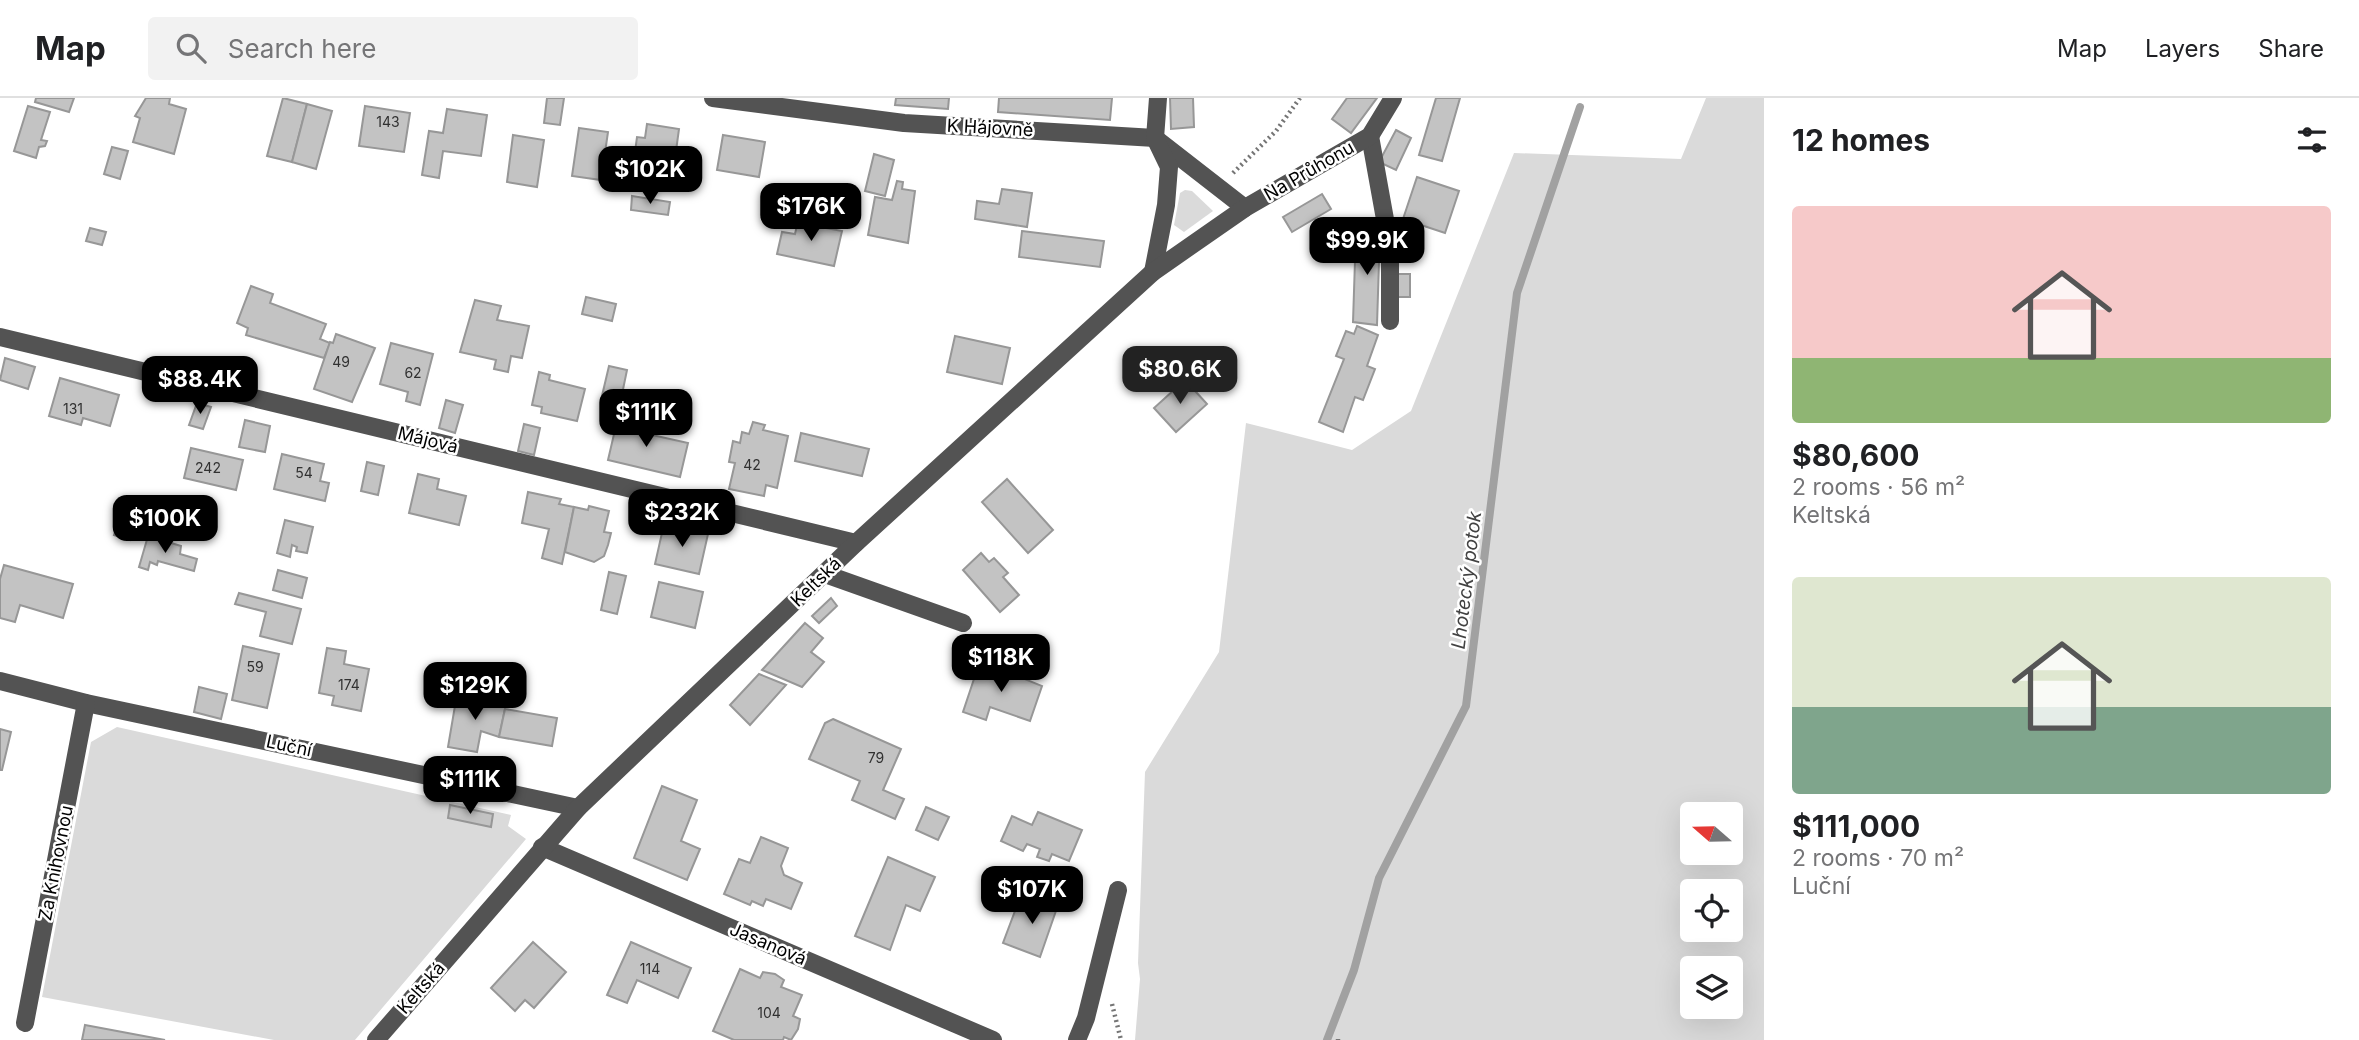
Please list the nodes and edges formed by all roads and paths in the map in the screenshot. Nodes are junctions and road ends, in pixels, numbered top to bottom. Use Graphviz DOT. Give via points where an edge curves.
graph roads {
  1 [pos="713,98"];
  2 [pos="1158,98"];
  3 [pos="1300,98"];
  4 [pos="1394,98"];
  5 [pos="1370,136"];
  6 [pos="1155,138"];
  7 [pos="1219,187"];
  8 [pos="1245,208"];
  9 [pos="1153,271"];
  10 [pos="1390,321"];
  11 [pos="0,337"];
  12 [pos="856,543"];
  13 [pos="825,574"];
  14 [pos="963,623"];
  15 [pos="0,681"];
  16 [pos="86,703"];
  17 [pos="578,808"];
  18 [pos="542,847"];
  19 [pos="1118,890"];
  20 [pos="25,1023"];
  21 [pos="376,1040"];
  22 [pos="993,1040"];
  23 [pos="1077,1040"];
  1 -- 6 [label="street, K Hájovně" via="904,123"];
  2 -- 6 [label="street"];
  3 -- 7 [label="path" via="1276,131"];
  4 -- 5 [label="street, Na Průhonu"];
  5 -- 8 [label="street, Na Průhonu"];
  5 -- 10 [label="street" via="1390,247"];
  6 -- 7 [label="street"];
  6 -- 9 [label="street" via="1169,167"];
  7 -- 8 [label="street"];
  8 -- 9 [label="street, Na Průhonu"];
  9 -- 12 [label="street, Keltská"];
  11 -- 12 [label="street, Májová"];
  12 -- 13 [label="street, Keltská"];
  13 -- 14 [label="street"];
  13 -- 17 [label="street, Keltská"];
  15 -- 16 [label="street, Luční"];
  16 -- 17 [label="street, Luční"];
  16 -- 20 [label="street, Za Knihovnou"];
  17 -- 18 [label="street, Keltská"];
  18 -- 21 [label="street, Keltská"];
  18 -- 22 [label="street, Jasanová"];
  19 -- 23 [label="street"];
}
